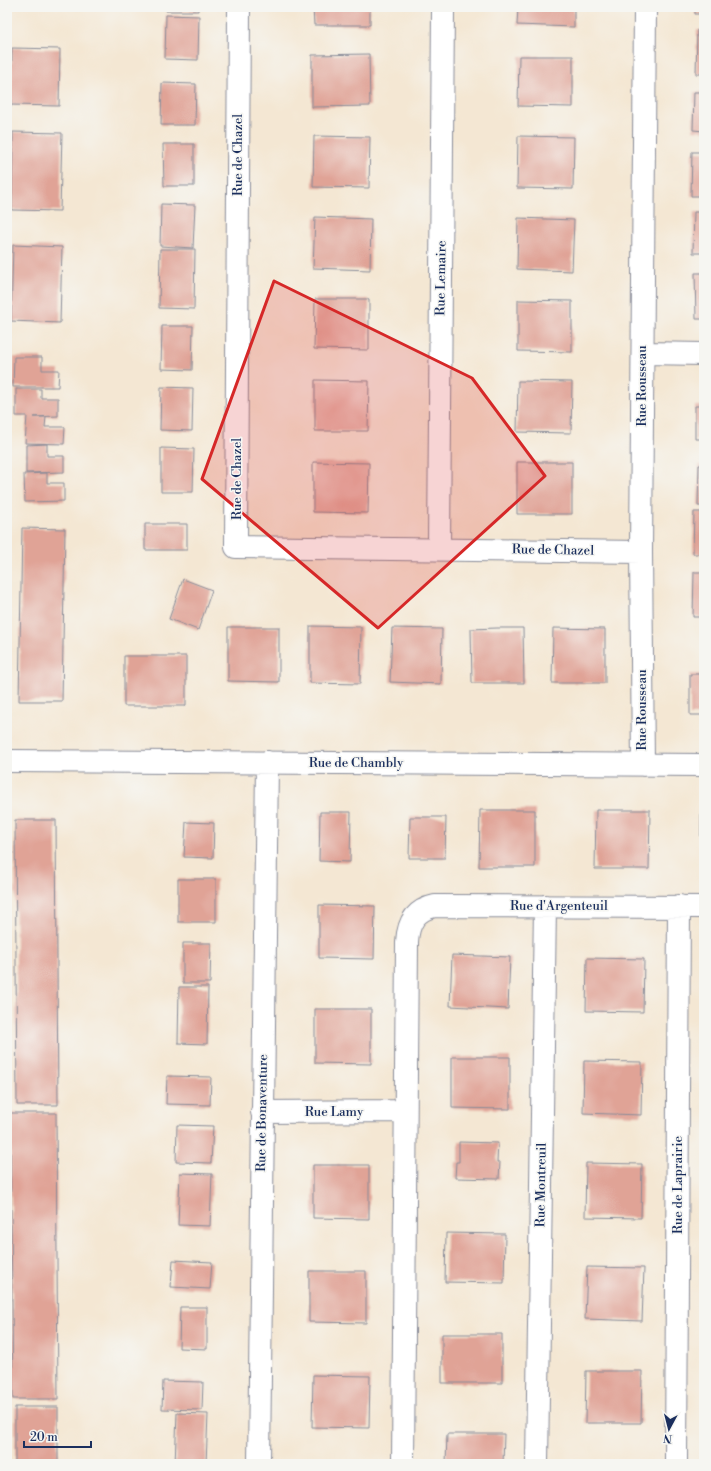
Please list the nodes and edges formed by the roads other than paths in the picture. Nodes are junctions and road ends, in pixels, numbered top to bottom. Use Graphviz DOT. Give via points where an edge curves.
graph roads {
  1 [pos="239,7"];
  2 [pos="443,7"];
  3 [pos="645,7"];
  4 [pos="643,353"];
  5 [pos="704,354"];
  6 [pos="439,549"];
  7 [pos="641,552"];
  8 [pos="7,761"];
  9 [pos="267,762"];
  10 [pos="643,765"];
  11 [pos="704,765"];
  12 [pos="545,906"];
  13 [pos="679,906"];
  14 [pos="704,907"];
  15 [pos="405,1111"];
  16 [pos="262,1112"];
  17 [pos="259,1464"];
  18 [pos="403,1464"];
  19 [pos="537,1464"];
  20 [pos="676,1464"];
  1 -- 6 [label="street, Rue de Chazel" via="236,547"];
  2 -- 6 [label="street, Rue Lemaire"];
  3 -- 4 [label="street, Rue Rousseau"];
  4 -- 5 [label="street"];
  4 -- 7 [label="street, Rue Rousseau"];
  6 -- 7 [label="street, Rue de Chazel"];
  7 -- 10 [label="street, Rue Rousseau"];
  8 -- 9 [label="street, Rue de Chambly"];
  9 -- 10 [label="street, Rue de Chambly"];
  9 -- 16 [label="street, Rue de Bonaventure"];
  10 -- 11 [label="street, Rue de Chambly"];
  12 -- 13 [label="street, Rue d'Argenteuil"];
  12 -- 15 [label="street, Rue d'Argenteuil" via="435,906 425,908 410,922"];
  12 -- 19 [label="street, Rue Montreuil"];
  13 -- 14 [label="street, Rue d'Argenteuil"];
  13 -- 20 [label="street, Rue de Laprairie"];
  15 -- 16 [label="street, Rue Lamy"];
  15 -- 18 [label="street"];
  16 -- 17 [label="street, Rue de Bonaventure"];
}
